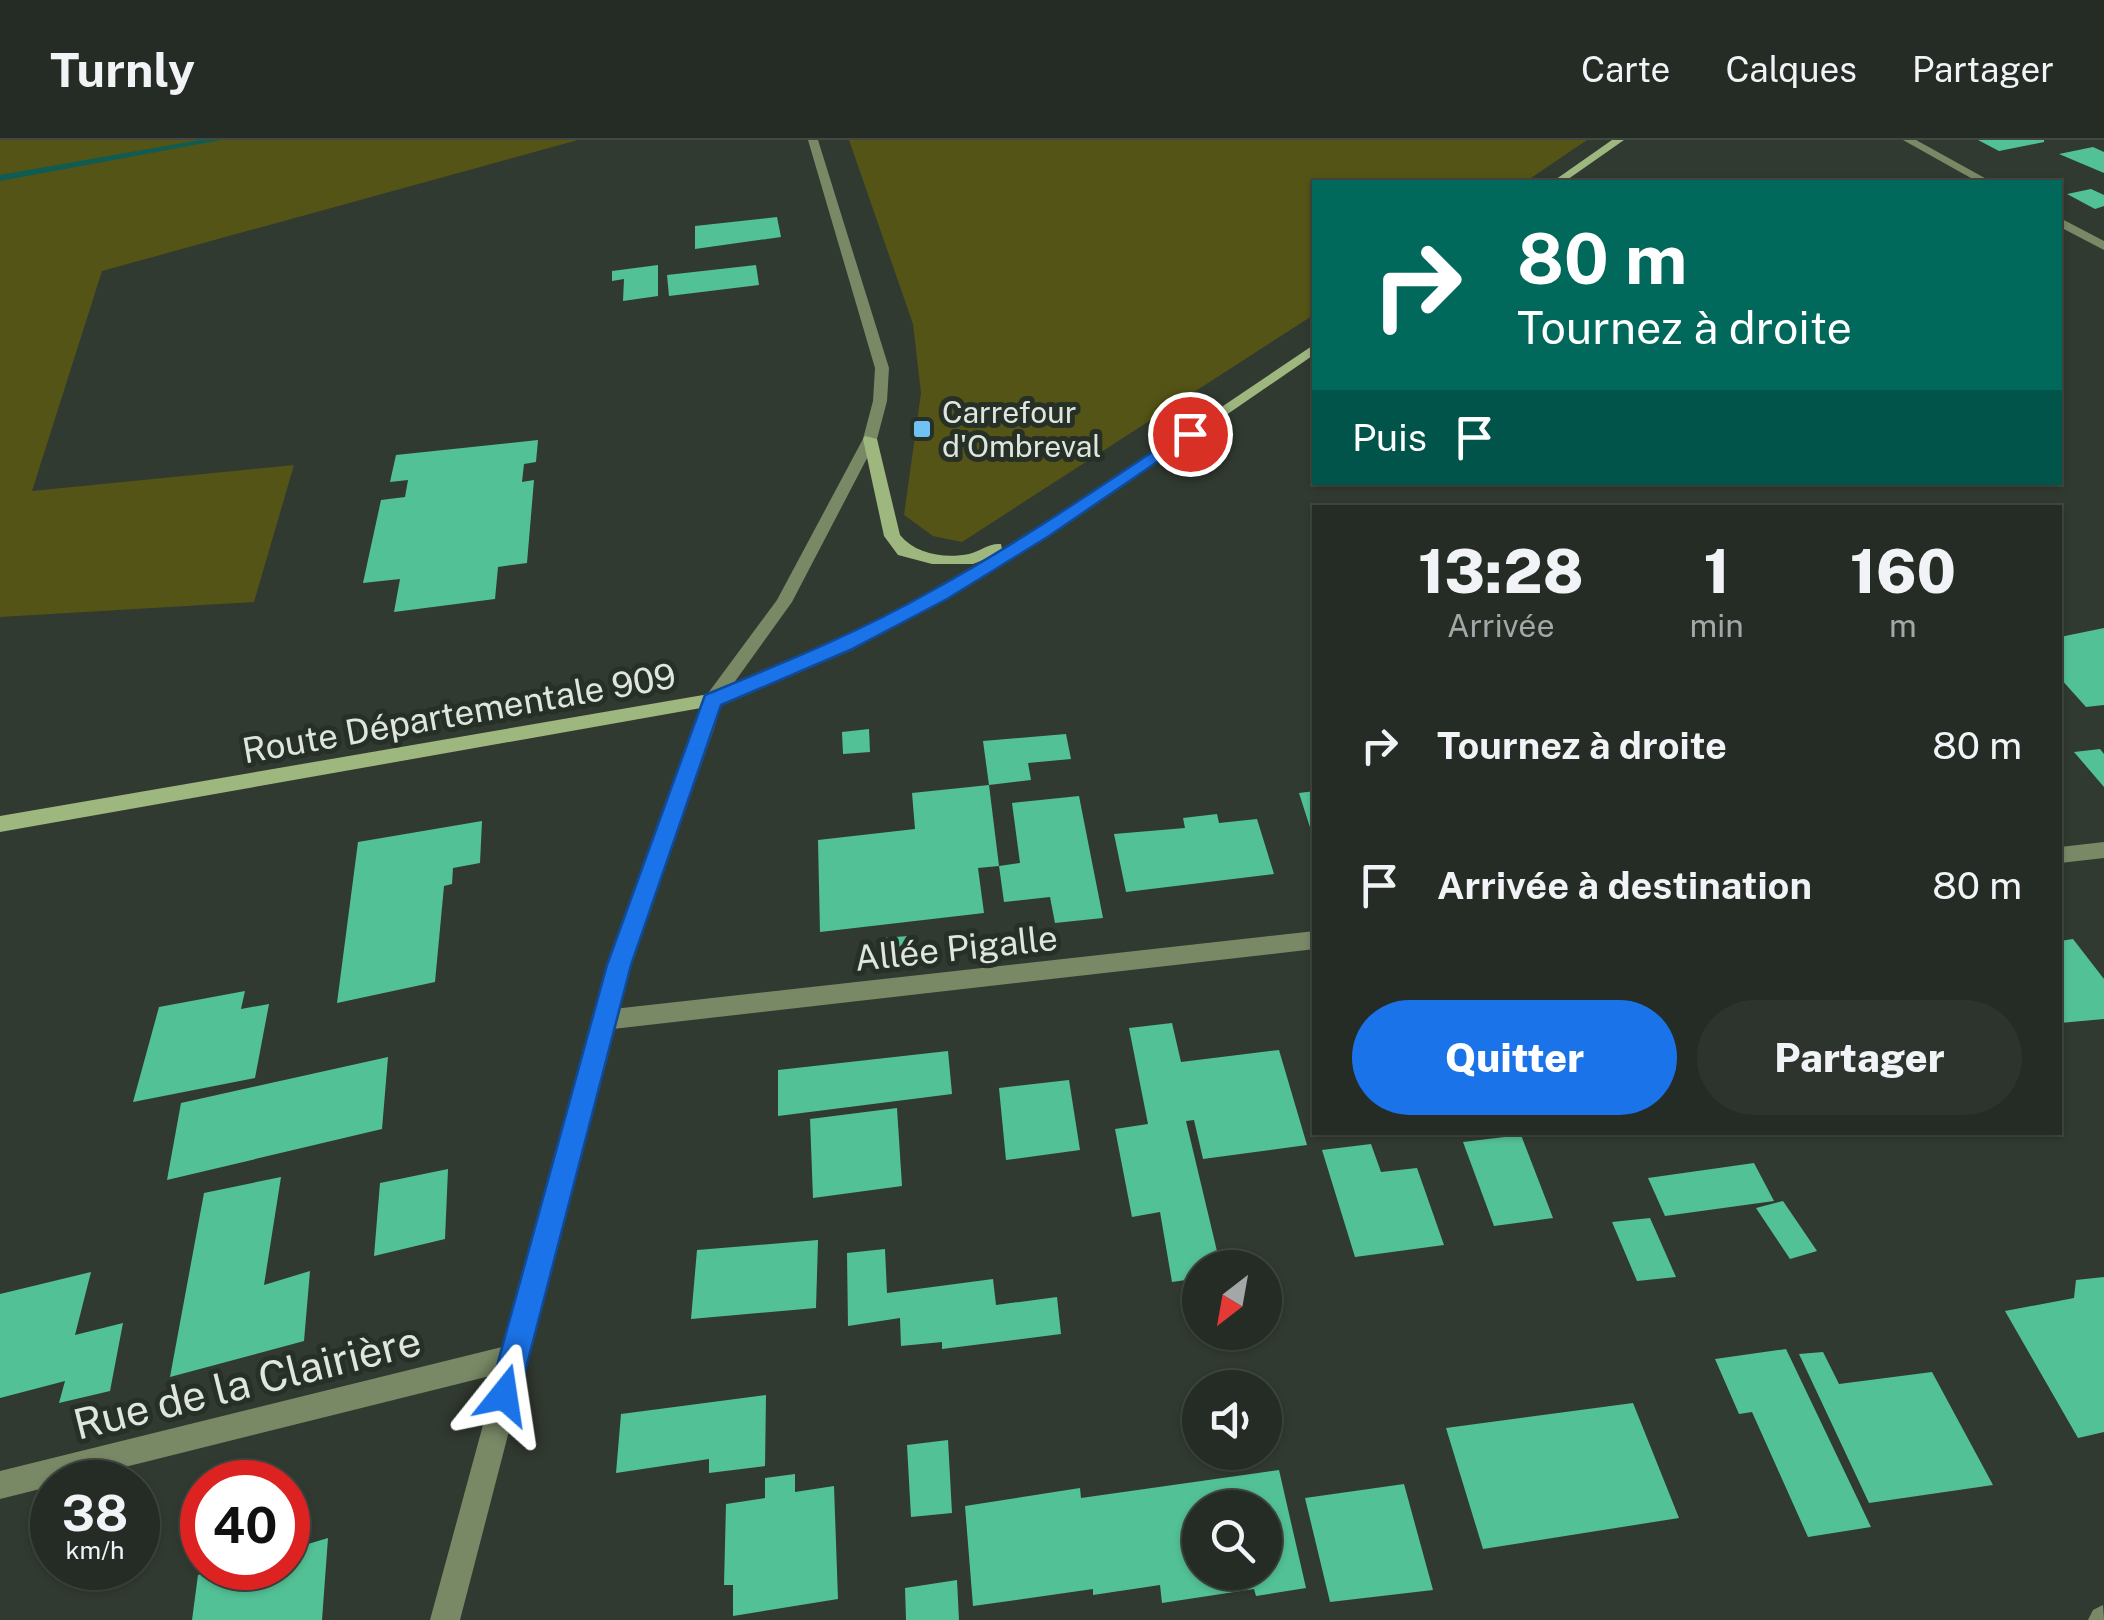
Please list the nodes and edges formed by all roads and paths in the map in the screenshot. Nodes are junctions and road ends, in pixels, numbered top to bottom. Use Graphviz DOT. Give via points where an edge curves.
graph roads {
  1 [pos="814,140"];
  2 [pos="1619,140"];
  3 [pos="1908,140"];
  4 [pos="1560,180"];
  5 [pos="1982,180"];
  6 [pos="2062,223"];
  7 [pos="2104,246"];
  8 [pos="1312,350"];
  9 [pos="870,439"];
  10 [pos="1096,498"];
  11 [pos="712,700"];
  12 [pos="0,824"];
  13 [pos="2104,850"];
  14 [pos="2062,855"];
  15 [pos="1312,940"];
  16 [pos="604,1020"];
  17 [pos="514,1358"];
  18 [pos="0,1484"];
  19 [pos="445,1620"];
  1 -- 9 [label="street" via="882,368"];
  2 -- 4 [label="main road"];
  3 -- 5 [label="street"];
  6 -- 7 [label="street"];
  8 -- 10 [label="main road, Route Départementale 909"];
  9 -- 10 [label="main road" via="892,536 904,550 932,559 973,559"];
  9 -- 11 [label="street" via="784,602"];
  10 -- 11 [label="main road, Route Départementale 909" via="844,646"];
  11 -- 12 [label="main road, Route Départementale 909"];
  11 -- 16 [label="street"];
  13 -- 14 [label="street"];
  15 -- 16 [label="street, Allée Pigalle"];
  16 -- 17 [label="street"];
  17 -- 18 [label="street, Rue de la Clairière"];
  17 -- 19 [label="street"];
}
